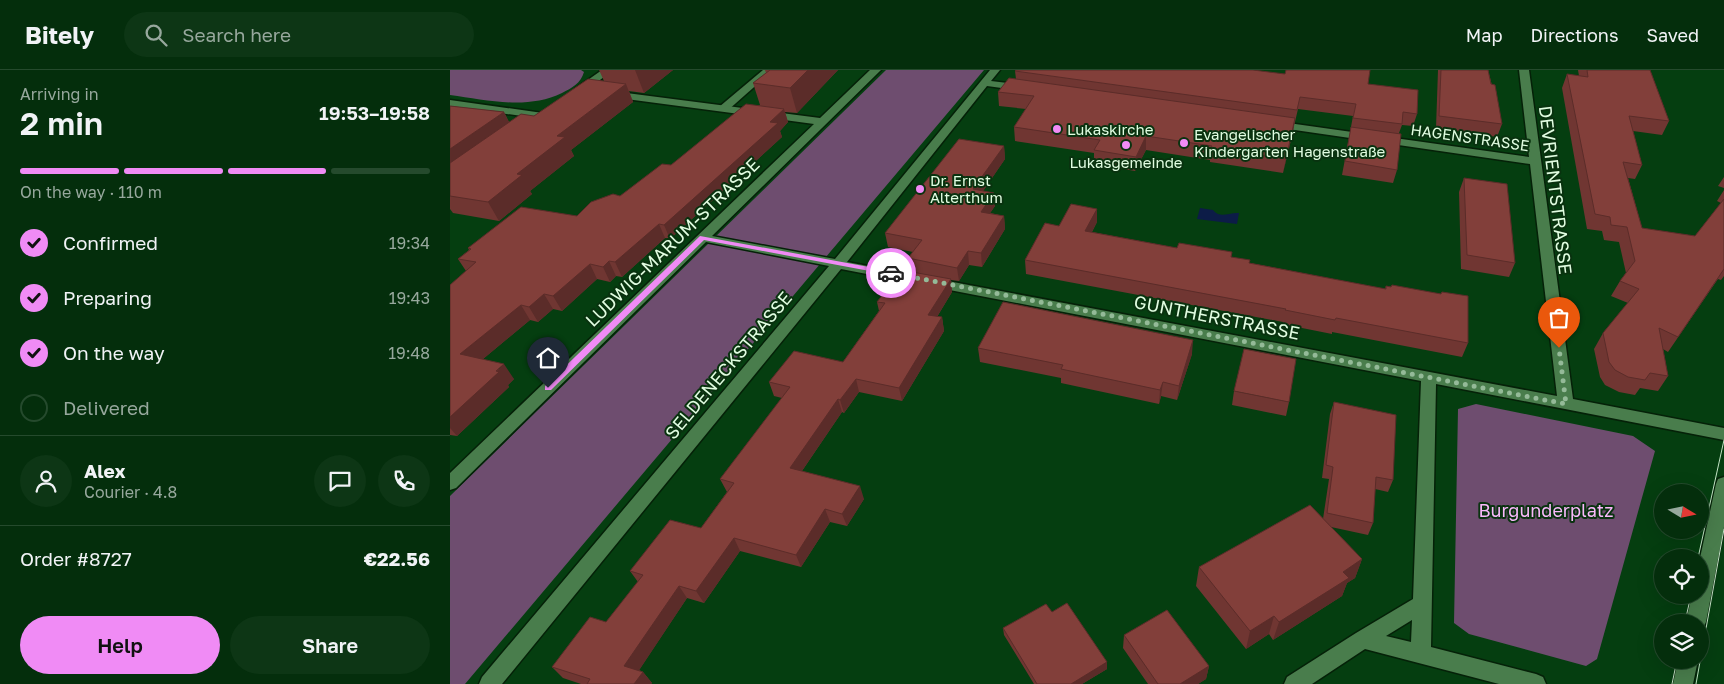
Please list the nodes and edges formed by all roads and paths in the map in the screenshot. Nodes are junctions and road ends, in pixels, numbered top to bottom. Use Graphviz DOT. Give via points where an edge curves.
graph roads {
  1 [pos="608,70"];
  2 [pos="876,70"];
  3 [pos="994,70"];
  4 [pos="1524,70"];
  5 [pos="766,72"];
  6 [pos="984,83"];
  7 [pos="1033,90"];
  8 [pos="450,103"];
  9 [pos="722,109"];
  10 [pos="823,122"];
  11 [pos="1260,122"];
  12 [pos="528,127"];
  13 [pos="1535,161"];
  14 [pos="702,238"];
  15 [pos="839,263"];
  16 [pos="1429,378"];
  17 [pos="1566,404"];
  18 [pos="1724,434"];
  19 [pos="450,484"];
  20 [pos="1724,484"];
  21 [pos="1422,604"];
  22 [pos="1698,614"];
  23 [pos="1363,639"];
  24 [pos="1421,653"];
  25 [pos="1686,669"];
  26 [pos="489,684"];
  27 [pos="1294,684"];
  28 [pos="1536,684"];
  29 [pos="1683,684"];
  1 -- 9 [label="street" via="577,92"];
  2 -- 10 [label="street, LUDWIG-MARUM-STRASSE"];
  3 -- 6 [label="street, SELDENECKSTRASSE"];
  4 -- 13 [label="street, DEVRIENTSTRASSE"];
  5 -- 9 [label="street"];
  6 -- 7 [label="street"];
  6 -- 15 [label="street, SELDENECKSTRASSE"];
  8 -- 12 [label="street" via="547,113"];
  9 -- 10 [label="street"];
  10 -- 14 [label="street, LUDWIG-MARUM-STRASSE"];
  11 -- 13 [label="street, HAGENSTRASSE"];
  13 -- 17 [label="street, DEVRIENTSTRASSE"];
  14 -- 15 [label="street, GUNTHERSTRASSE"];
  14 -- 19 [label="street, LUDWIG-MARUM-STRASSE"];
  15 -- 16 [label="street, GUNTHERSTRASSE"];
  15 -- 26 [label="street, SELDENECKSTRASSE"];
  16 -- 17 [label="street, GUNTHERSTRASSE"];
  16 -- 21 [label="street"];
  17 -- 18 [label="street, GUNTHERSTRASSE"];
  20 -- 22 [label="street"];
  21 -- 23 [label="street"];
  21 -- 24 [label="street"];
  23 -- 24 [label="street"];
  23 -- 27 [label="street"];
  24 -- 28 [label="street"];
  25 -- 29 [label="street"];
}
